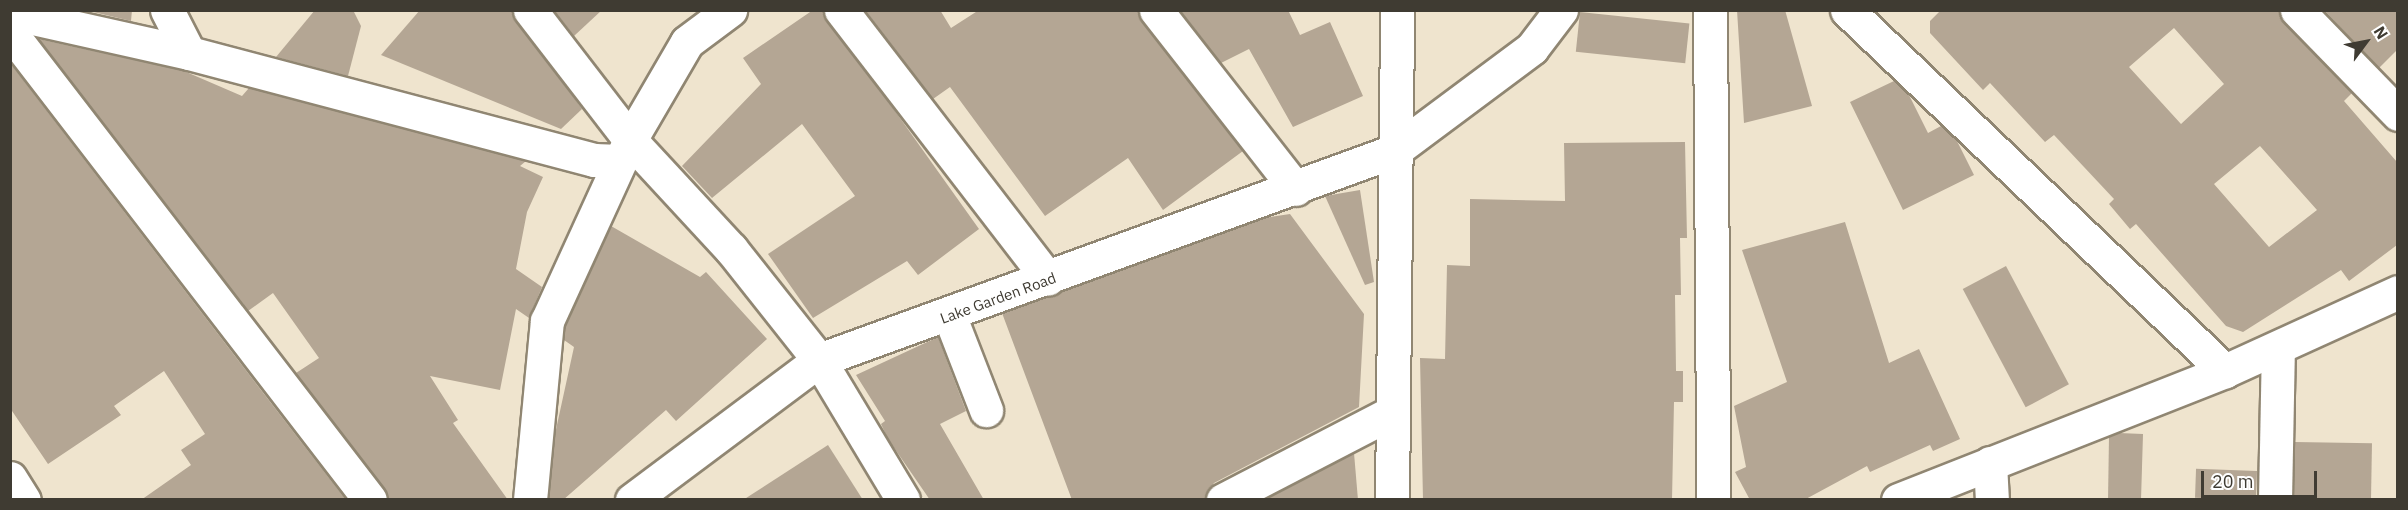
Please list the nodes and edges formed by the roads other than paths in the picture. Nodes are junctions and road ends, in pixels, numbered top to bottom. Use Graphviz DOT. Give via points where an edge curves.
graph roads {
  1 [pos="167,10"];
  2 [pos="530,10"];
  3 [pos="730,10"];
  4 [pos="841,10"];
  5 [pos="1156,10"];
  6 [pos="1397,10"];
  7 [pos="1561,10"];
  8 [pos="1710,10"];
  9 [pos="1847,10"];
  10 [pos="2297,10"];
  11 [pos="10,13"];
  12 [pos="10,32"];
  13 [pos="189,53"];
  14 [pos="2397,114"];
  15 [pos="625,151"];
  16 [pos="1394,151"];
  17 [pos="1296,189"];
  18 [pos="1048,279"];
  19 [pos="2397,292"];
  20 [pos="950,317"];
  21 [pos="2278,349"];
  22 [pos="819,360"];
  23 [pos="2225,371"];
  24 [pos="986,410"];
  25 [pos="1391,413"];
  26 [pos="1990,463"];
  27 [pos="10,478"];
  28 [pos="24,500"];
  29 [pos="370,500"];
  30 [pos="530,500"];
  31 [pos="632,500"];
  32 [pos="903,500"];
  33 [pos="1223,500"];
  34 [pos="1392,500"];
  35 [pos="1713,500"];
  36 [pos="1898,500"];
  37 [pos="1992,500"];
  38 [pos="2275,500"];
  1 -- 13 [label="street"];
  2 -- 15 [label="street"];
  3 -- 15 [label="street" via="687,42"];
  4 -- 18 [label="street"];
  5 -- 17 [label="street"];
  6 -- 16 [label="street"];
  7 -- 16 [label="street, Lake Garden Road" via="1532,48"];
  8 -- 35 [label="street"];
  9 -- 23 [label="street"];
  10 -- 14 [label="street"];
  11 -- 13 [label="street"];
  12 -- 29 [label="street"];
  13 -- 15 [label="street" via="594,159"];
  15 -- 22 [label="street" via="731,249"];
  15 -- 30 [label="street" via="547,321"];
  16 -- 17 [label="street, Lake Garden Road"];
  16 -- 25 [label="street"];
  17 -- 18 [label="street, Lake Garden Road"];
  18 -- 20 [label="street, Lake Garden Road"];
  19 -- 21 [label="street"];
  20 -- 22 [label="street, Lake Garden Road"];
  20 -- 24 [label="street"];
  21 -- 23 [label="street"];
  21 -- 38 [label="street"];
  22 -- 31 [label="street, Lake Garden Road"];
  22 -- 32 [label="street"];
  23 -- 26 [label="street"];
  25 -- 33 [label="street"];
  25 -- 34 [label="street"];
  26 -- 36 [label="street"];
  26 -- 37 [label="street"];
  27 -- 28 [label="street"];
}
